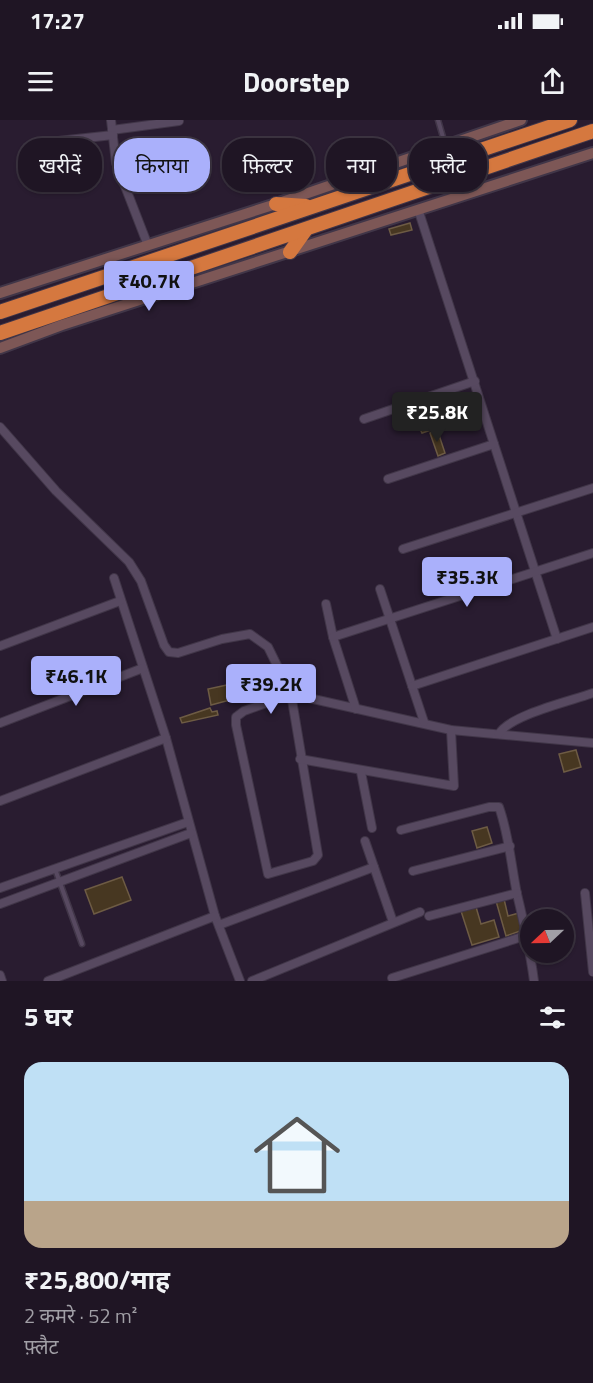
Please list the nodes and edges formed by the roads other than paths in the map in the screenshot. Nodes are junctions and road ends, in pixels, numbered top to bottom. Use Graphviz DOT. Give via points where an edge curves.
graph roads {
  1 [pos="111,120"];
  2 [pos="438,120"];
  3 [pos="520,120"];
  4 [pos="570,120"];
  5 [pos="179,121"];
  6 [pos="593,131"];
  7 [pos="112,133"];
  8 [pos="72,138"];
  9 [pos="443,138"];
  10 [pos="466,138"];
  11 [pos="593,153"];
  12 [pos="409,158"];
  13 [pos="276,204"];
  14 [pos="314,206"];
  15 [pos="418,209"];
  16 [pos="305,231"];
  17 [pos="147,243"];
  18 [pos="290,252"];
  19 [pos="0,293"];
  20 [pos="0,312"];
  21 [pos="0,333"];
  22 [pos="0,348"];
  23 [pos="475,381"];
  24 [pos="364,419"];
  25 [pos="0,427"];
  26 [pos="494,444"];
  27 [pos="388,479"];
  28 [pos="593,488"];
  29 [pos="518,514"];
  30 [pos="403,549"];
  31 [pos="593,553"];
  32 [pos="537,571"];
  33 [pos="114,578"];
  34 [pos="380,589"];
  35 [pos="120,601"];
  36 [pos="326,604"];
  37 [pos="391,621"];
  38 [pos="593,627"];
  39 [pos="333,637"];
  40 [pos="557,639"];
  41 [pos="0,646"];
  42 [pos="142,668"];
  43 [pos="412,686"];
  44 [pos="593,693"];
  45 [pos="291,694"];
  46 [pos="356,708"];
  47 [pos="424,722"];
  48 [pos="0,723"];
  49 [pos="451,730"];
  50 [pos="499,735"];
  51 [pos="166,738"];
  52 [pos="593,743"];
  53 [pos="300,759"];
  54 [pos="361,772"];
  55 [pos="0,801"];
  56 [pos="188,822"];
  57 [pos="372,828"];
  58 [pos="401,830"];
  59 [pos="190,833"];
  60 [pos="365,841"];
  61 [pos="510,846"];
  62 [pos="374,867"];
  63 [pos="55,868"];
  64 [pos="413,871"];
  65 [pos="60,882"];
  66 [pos="0,888"];
  67 [pos="517,892"];
  68 [pos="585,893"];
  69 [pos="0,904"];
  70 [pos="521,909"];
  71 [pos="420,912"];
  72 [pos="215,916"];
  73 [pos="429,916"];
  74 [pos="393,922"];
  75 [pos="219,925"];
  76 [pos="520,938"];
  77 [pos="82,944"];
  78 [pos="532,963"];
  79 [pos="593,972"];
  80 [pos="0,975"];
  81 [pos="392,978"];
  82 [pos="2,981"];
  83 [pos="48,981"];
  84 [pos="240,981"];
  85 [pos="252,981"];
  86 [pos="534,981"];
  1 -- 7 [label="street"];
  2 -- 9 [label="lane"];
  3 -- 10 [label="street"];
  4 -- 14 [label="highway"];
  5 -- 7 [label="street"];
  6 -- 16 [label="highway"];
  7 -- 8 [label="street"];
  7 -- 17 [label="street" via="116,163"];
  11 -- 15 [label="street"];
  12 -- 13 [label="street"];
  13 -- 14 [label="highway"];
  13 -- 17 [label="street"];
  14 -- 20 [label="highway"];
  15 -- 18 [label="street"];
  15 -- 23 [label="street"];
  16 -- 18 [label="highway"];
  16 -- 21 [label="highway"];
  17 -- 19 [label="street"];
  18 -- 22 [label="street"];
  23 -- 24 [label="street"];
  23 -- 26 [label="street"];
  25 -- 45 [label="street" via="56,490 129,561 169,652 250,634 268,647"];
  26 -- 27 [label="street"];
  26 -- 29 [label="street"];
  28 -- 29 [label="street"];
  29 -- 30 [label="street"];
  29 -- 32 [label="street"];
  31 -- 32 [label="street"];
  32 -- 37 [label="street"];
  32 -- 40 [label="street"];
  33 -- 35 [label="street"];
  34 -- 37 [label="street"];
  35 -- 41 [label="street"];
  35 -- 42 [label="street"];
  36 -- 39 [label="street"];
  37 -- 39 [label="street"];
  37 -- 43 [label="street"];
  38 -- 40 [label="street"];
  39 -- 46 [label="street"];
  40 -- 43 [label="street"];
  42 -- 48 [label="street"];
  42 -- 51 [label="street"];
  43 -- 47 [label="street"];
  44 -- 50 [label="street" via="518,719 503,727"];
  45 -- 46 [label="street"];
  45 -- 53 [label="street"];
  45 -- 53 [label="street" via="236,717 268,874 313,861 318,855"];
  46 -- 47 [label="street"];
  47 -- 49 [label="street"];
  49 -- 50 [label="street"];
  49 -- 54 [label="street" via="454,786"];
  50 -- 52 [label="street"];
  51 -- 55 [label="street"];
  51 -- 56 [label="street"];
  53 -- 54 [label="street"];
  54 -- 57 [label="street"];
  56 -- 59 [label="street"];
  56 -- 63 [label="street"];
  58 -- 61 [label="street" via="494,806 499,807"];
  59 -- 65 [label="street"];
  59 -- 72 [label="street"];
  60 -- 62 [label="street"];
  61 -- 64 [label="street"];
  61 -- 67 [label="street"];
  62 -- 74 [label="street"];
  62 -- 75 [label="street"];
  63 -- 65 [label="lane"];
  63 -- 66 [label="street"];
  65 -- 69 [label="street"];
  65 -- 77 [label="lane"];
  67 -- 70 [label="street"];
  67 -- 73 [label="street"];
  68 -- 79 [label="street"];
  71 -- 74 [label="street"];
  72 -- 75 [label="street"];
  72 -- 83 [label="street"];
  74 -- 85 [label="street"];
  75 -- 84 [label="street"];
  76 -- 81 [label="street"];
  78 -- 86 [label="street"];
  80 -- 82 [label="street"];
}
